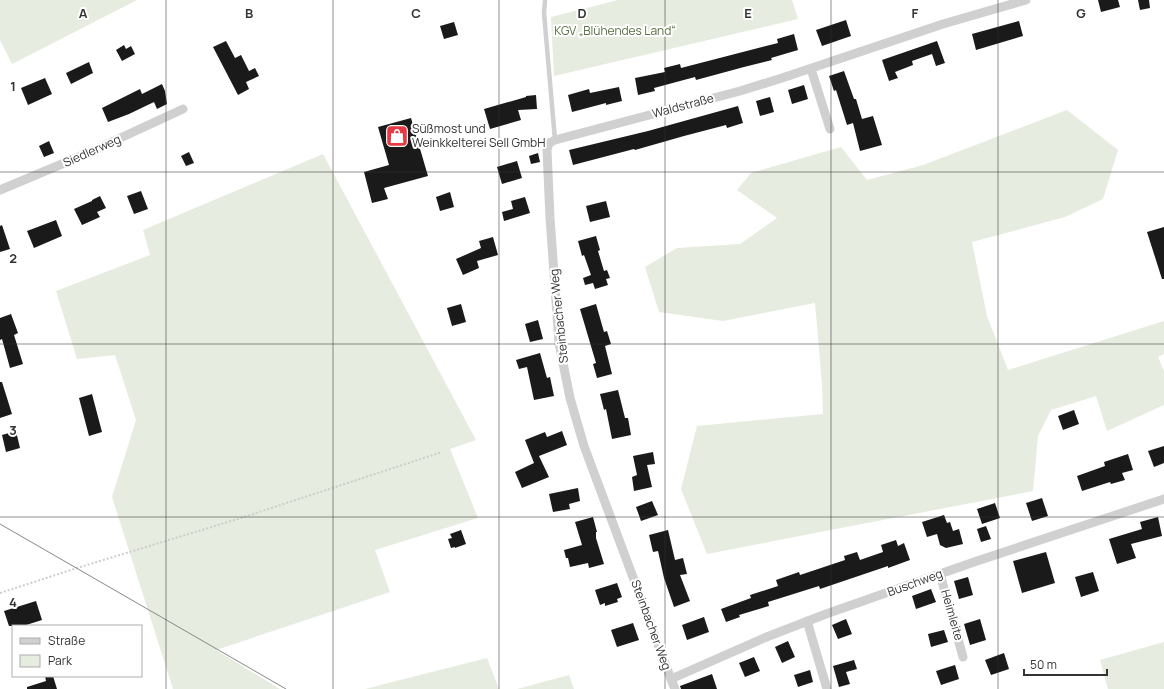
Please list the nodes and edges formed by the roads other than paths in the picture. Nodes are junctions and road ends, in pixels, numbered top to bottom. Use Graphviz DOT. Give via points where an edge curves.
graph roads {
  1 [pos="545,0"];
  2 [pos="1026,0"];
  3 [pos="811,69"];
  4 [pos="183,109"];
  5 [pos="830,129"];
  6 [pos="555,140"];
  7 [pos="0,190"];
  8 [pos="1164,498"];
  9 [pos="940,574"];
  10 [pos="808,621"];
  11 [pos="964,657"];
  12 [pos="671,679"];
  13 [pos="675,689"];
  14 [pos="827,689"];
  1 -- 6 [label="lane" via="545,29"];
  2 -- 3 [label="street, Waldstraße" via="937,26"];
  3 -- 5 [label="street"];
  3 -- 6 [label="street, Waldstraße" via="740,91"];
  4 -- 7 [label="street, Siedlerweg" via="88,154"];
  6 -- 12 [label="street, Steinbacher Weg" via="549,143 547,150 550,218 559,343 570,398 584,446"];
  8 -- 9 [label="street, Buschweg"];
  9 -- 10 [label="street, Buschweg"];
  9 -- 11 [label="street, Heimleite"];
  10 -- 12 [label="street, Buschweg"];
  10 -- 14 [label="street"];
  12 -- 13 [label="street, Steinbacher Weg"];
}
